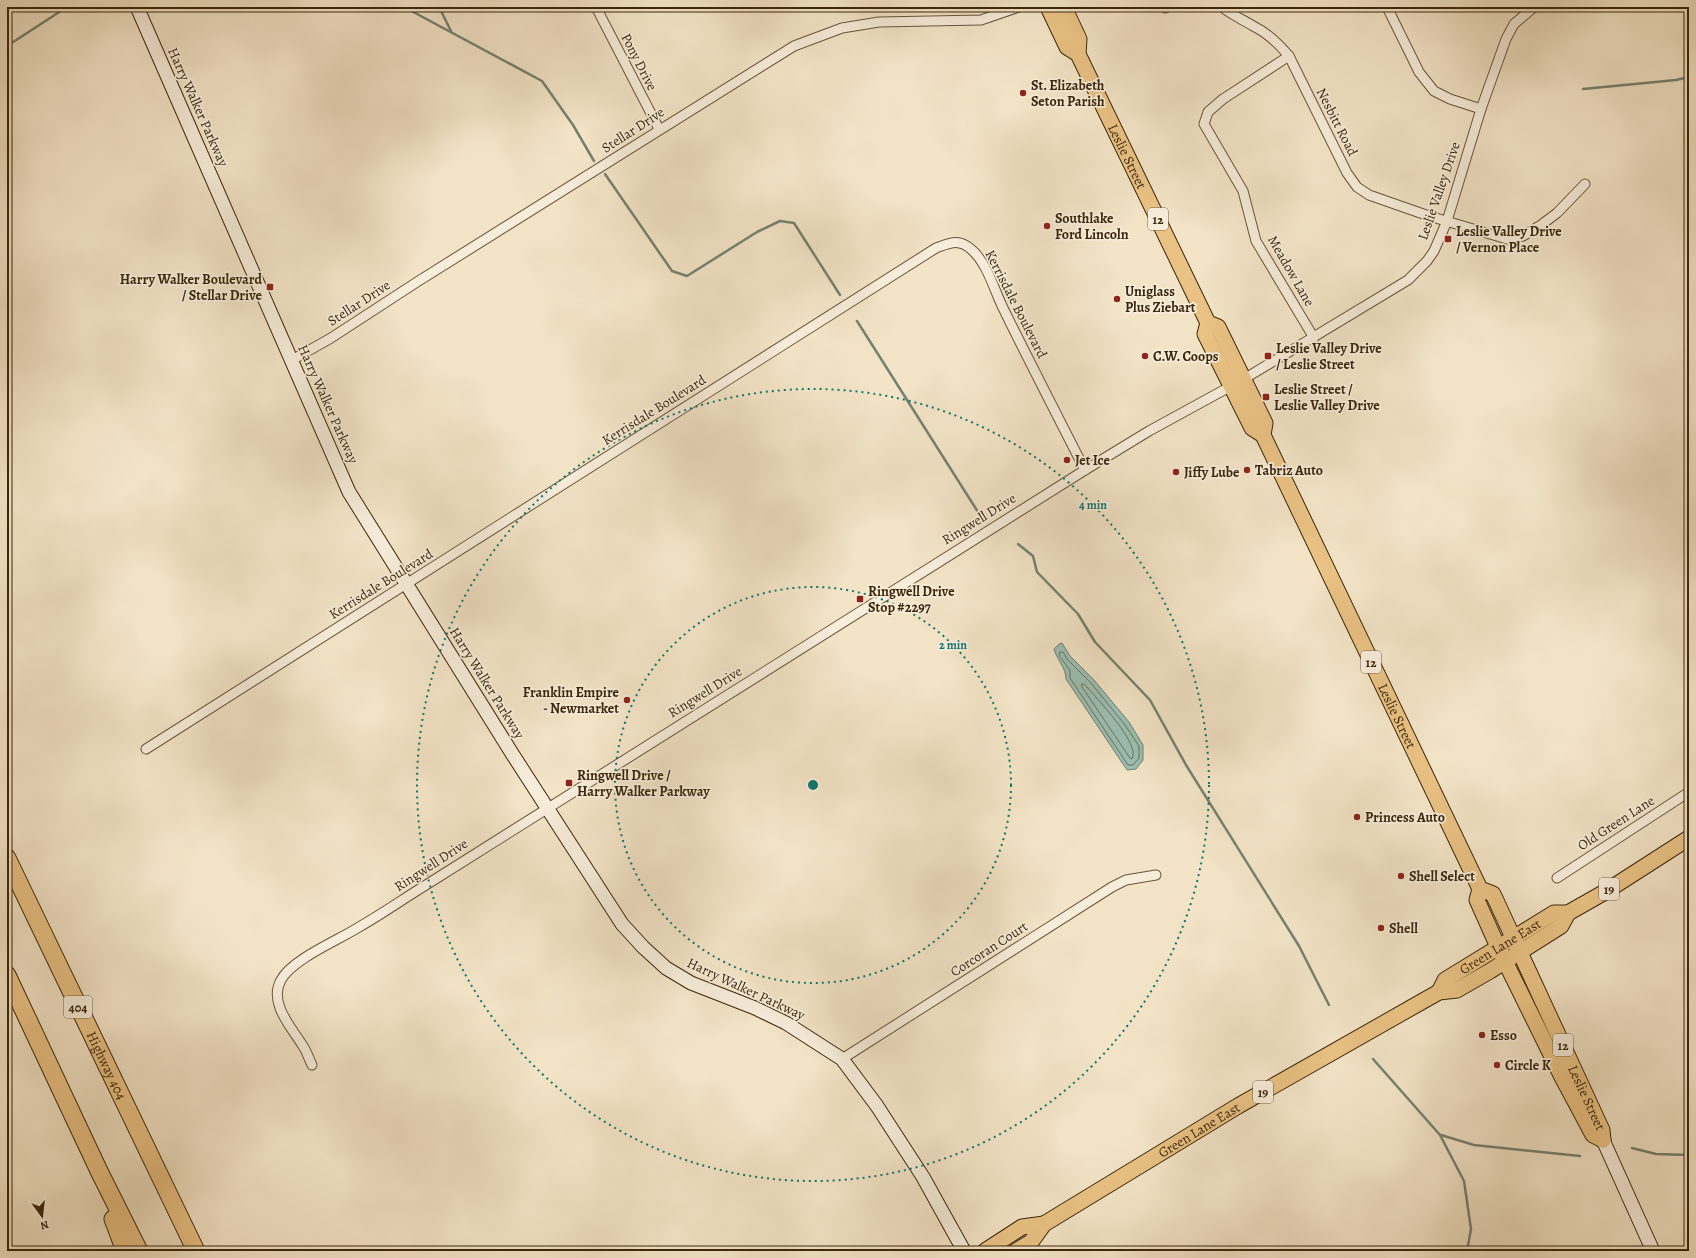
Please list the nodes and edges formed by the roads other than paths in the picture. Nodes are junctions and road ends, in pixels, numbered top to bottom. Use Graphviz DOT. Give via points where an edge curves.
graph roads {
  1 [pos="137,7"];
  2 [pos="596,7"];
  3 [pos="1019,7"];
  4 [pos="1048,7"];
  5 [pos="1064,7"];
  6 [pos="1222,7"];
  7 [pos="1387,7"];
  8 [pos="1534,7"];
  9 [pos="1078,54"];
  10 [pos="1289,56"];
  11 [pos="1482,109"];
  12 [pos="659,129"];
  13 [pos="1586,184"];
  14 [pos="1447,221"];
  15 [pos="1208,323"];
  16 [pos="1314,338"];
  17 [pos="292,360"];
  18 [pos="1244,379"];
  19 [pos="1230,386"];
  20 [pos="1263,434"];
  21 [pos="1085,470"];
  22 [pos="406,584"];
  23 [pos="146,749"];
  24 [pos="1689,792"];
  25 [pos="546,807"];
  26 [pos="1689,838"];
  27 [pos="7,858"];
  28 [pos="1156,875"];
  29 [pos="1557,878"];
  30 [pos="1480,889"];
  31 [pos="1568,913"];
  32 [pos="1513,937"];
  33 [pos="1519,951"];
  34 [pos="1501,954"];
  35 [pos="7,975"];
  36 [pos="842,1059"];
  37 [pos="312,1065"];
  38 [pos="1603,1140"];
  39 [pos="150,1155"];
  40 [pos="100,1171"];
  41 [pos="1044,1224"];
  42 [pos="125,1251"];
  43 [pos="139,1251"];
  44 [pos="196,1251"];
  45 [pos="208,1251"];
  46 [pos="964,1251"];
  47 [pos="985,1251"];
  48 [pos="1016,1251"];
  49 [pos="1653,1251"];
  1 -- 17 [label="street, Harry Walker Parkway"];
  2 -- 12 [label="street, Pony Drive"];
  3 -- 12 [label="street, Stellar Drive" via="981,20 879,22 842,28 777,55"];
  4 -- 9 [label="main road, Leslie Street / 12" via="1067,47"];
  5 -- 9 [label="main road, Leslie Street / 12" via="1079,39"];
  6 -- 10 [label="street, Nesbitt Road" via="1237,19 1256,27 1278,42"];
  7 -- 11 [label="street" via="1419,72 1434,91"];
  8 -- 11 [label="street, Leslie Valley Drive" via="1514,24 1506,39"];
  9 -- 15 [label="main road, Leslie Street / 12"];
  10 -- 14 [label="street, Nesbitt Road" via="1347,173 1357,187 1389,203"];
  10 -- 16 [label="street, Meadow Lane" via="1223,99 1208,112 1204,124 1243,191 1256,241"];
  11 -- 14 [label="street, Leslie Valley Drive"];
  12 -- 17 [label="street, Stellar Drive" via="331,338"];
  13 -- 14 [label="street, Nesbitt Road" via="1557,213 1523,236 1507,239"];
  14 -- 16 [label="street, Leslie Valley Drive" via="1434,251 1408,280"];
  15 -- 18 [label="main road, Leslie Street / 12" via="1218,327"];
  15 -- 19 [label="main road, Leslie Street / 12" via="1205,334"];
  16 -- 18 [label="street, Leslie Valley Drive"];
  17 -- 22 [label="street, Harry Walker Parkway" via="349,492"];
  18 -- 19 [label="street, Leslie Valley Drive"];
  18 -- 20 [label="main road, Leslie Street / 12" via="1265,423"];
  19 -- 20 [label="main road, Leslie Street / 12" via="1252,428"];
  19 -- 21 [label="street, Ringwell Drive"];
  20 -- 30 [label="main road, Leslie Street / 12"];
  21 -- 22 [label="street, Kerrisdale Boulevard" via="981,261 972,250 956,242 936,248"];
  21 -- 25 [label="street, Ringwell Drive"];
  22 -- 23 [label="street, Kerrisdale Boulevard"];
  22 -- 25 [label="street, Harry Walker Parkway"];
  24 -- 29 [label="street, Old Green Lane"];
  25 -- 36 [label="street, Harry Walker Parkway" via="622,924 666,968 691,983 786,1023"];
  25 -- 37 [label="street, Ringwell Drive" via="286,972 277,992 279,1005"];
  26 -- 31 [label="main road, Green Lane East / 19"];
  27 -- 39 [label="highway, Highway 404 / 404"];
  28 -- 36 [label="street, Corcoran Court" via="1126,880 1112,887"];
  30 -- 32 [label="main road, Leslie Street / 12" via="1493,894"];
  30 -- 34 [label="main road, Leslie Street / 12" via="1477,900"];
  31 -- 32 [label="main road, Green Lane East / 19" via="1554,913"];
  31 -- 33 [label="main road, Green Lane East / 19" via="1561,926"];
  32 -- 33 [label="main road, Leslie Street / 12"];
  32 -- 34 [label="main road, Green Lane East / 19"];
  33 -- 34 [label="main road, Green Lane East / 19"];
  33 -- 38 [label="main road, Leslie Street / 12" via="1602,1130"];
  34 -- 38 [label="main road, Leslie Street / 12" via="1593,1135"];
  34 -- 41 [label="main road, Green Lane East / 19" via="1445,980 1439,992 1238,1106"];
  35 -- 40 [label="highway"];
  36 -- 46 [label="street, Harry Walker Parkway" via="877,1106 923,1177"];
  38 -- 49 [label="street, Leslie Street / 12"];
  39 -- 44 [label="highway, Highway 404 / 404"];
  39 -- 45 [label="highway" via="168,1174"];
  40 -- 42 [label="highway" via="106,1202"];
  40 -- 43 [label="highway"];
  41 -- 47 [label="main road, Green Lane East / 19" via="1022,1227"];
  41 -- 48 [label="main road, Green Lane East / 19" via="1032,1242"];
}
